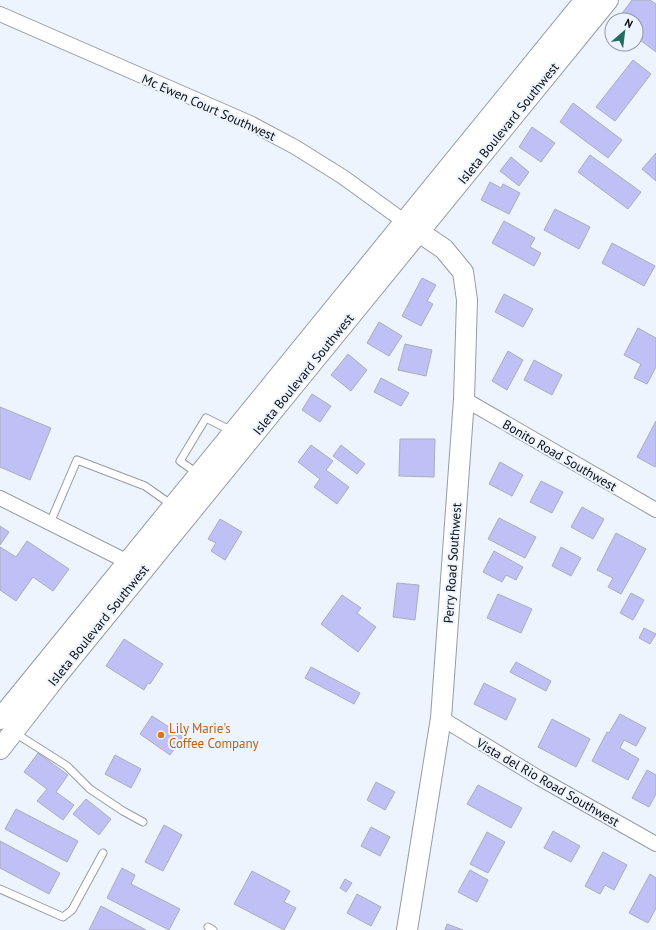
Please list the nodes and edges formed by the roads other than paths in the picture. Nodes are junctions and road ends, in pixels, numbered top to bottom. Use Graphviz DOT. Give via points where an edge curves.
graph roads {
  1 [pos="584,0"];
  2 [pos="608,0"];
  3 [pos="0,14"];
  4 [pos="412,227"];
  5 [pos="464,399"];
  6 [pos="234,432"];
  7 [pos="199,475"];
  8 [pos="0,498"];
  9 [pos="174,506"];
  10 [pos="656,510"];
  11 [pos="50,523"];
  12 [pos="134,568"];
  13 [pos="441,718"];
  14 [pos="6,725"];
  15 [pos="0,749"];
  16 [pos="143,822"];
  17 [pos="656,844"];
  18 [pos="103,853"];
  19 [pos="0,889"];
  20 [pos="407,930"];
  1 -- 4 [label="main road, Isleta Boulevard Southwest"];
  2 -- 4 [label="main road, Isleta Boulevard Southwest"];
  3 -- 4 [label="street, Mc Ewen Court Southwest" via="250,123 343,177"];
  4 -- 5 [label="main road, Perry Road Southwest" via="444,249 463,272 467,300"];
  4 -- 6 [label="main road, Isleta Boulevard Southwest"];
  4 -- 12 [label="main road, Isleta Boulevard Southwest"];
  5 -- 10 [label="street, Bonito Road Southwest"];
  5 -- 13 [label="main road, Perry Road Southwest"];
  6 -- 7 [label="main road, Isleta Boulevard Southwest"];
  6 -- 7 [label="lane" via="206,418 180,461"];
  7 -- 9 [label="main road, Isleta Boulevard Southwest"];
  8 -- 11 [label="street"];
  9 -- 11 [label="lane" via="145,486 77,460"];
  9 -- 12 [label="main road, Isleta Boulevard Southwest"];
  11 -- 12 [label="street"];
  12 -- 14 [label="main road, Isleta Boulevard Southwest"];
  13 -- 17 [label="street, Vista del Rio Road Southwest" via="539,778"];
  13 -- 20 [label="main road, Perry Road Southwest"];
  14 -- 15 [label="main road, Isleta Boulevard Southwest"];
  14 -- 16 [label="lane" via="67,766 90,789"];
  18 -- 19 [label="lane" via="72,910 63,917"];
}
